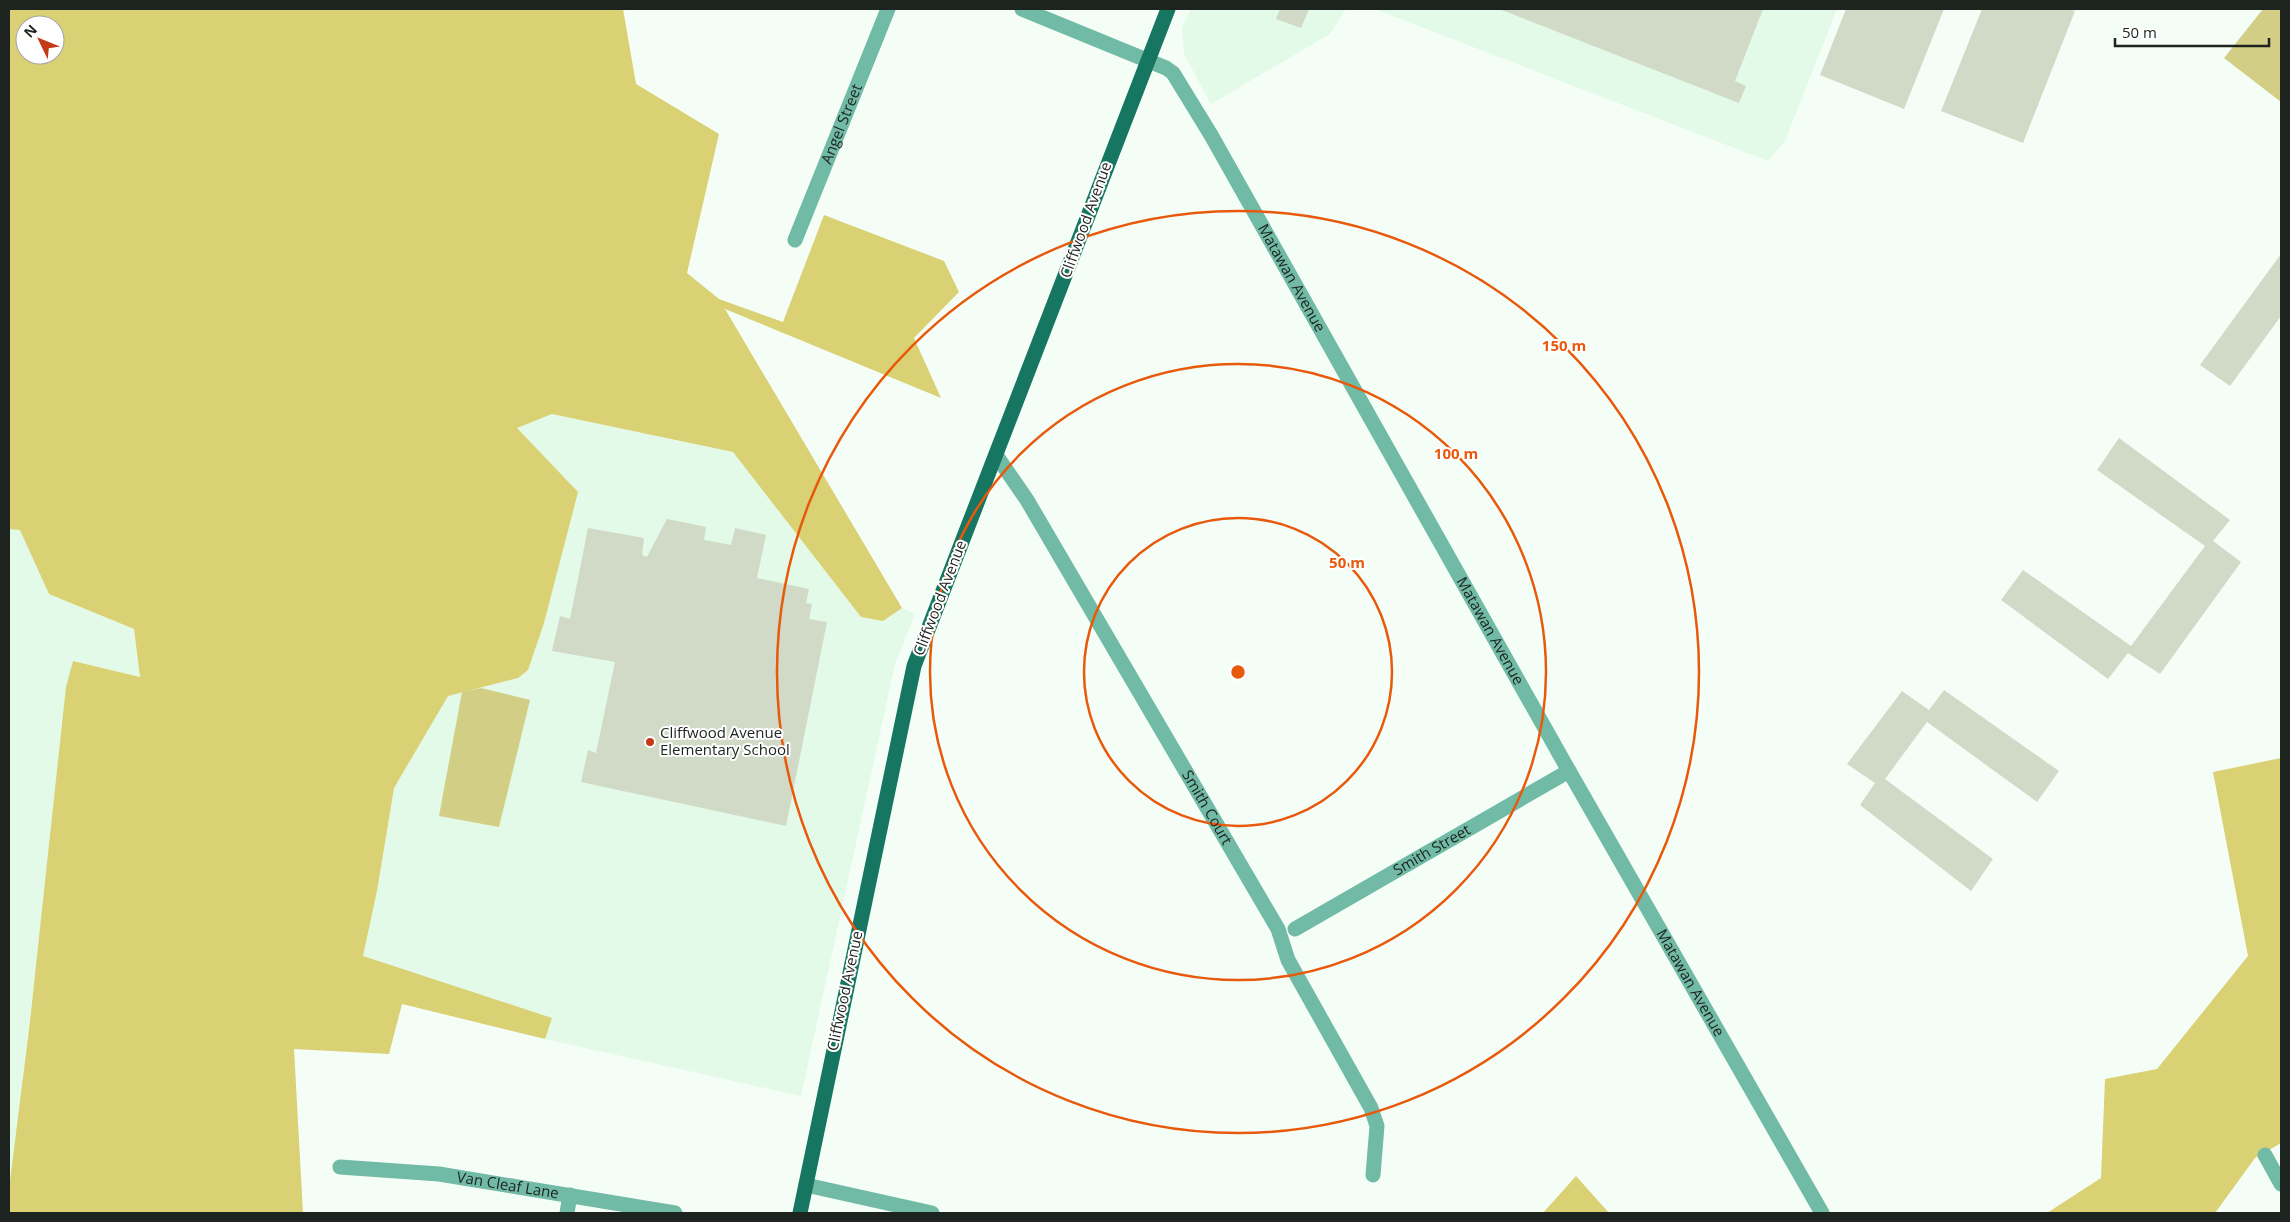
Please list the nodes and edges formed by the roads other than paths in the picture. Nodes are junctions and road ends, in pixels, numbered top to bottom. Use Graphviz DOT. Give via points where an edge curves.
graph roads {
  1 [pos="888,9"];
  2 [pos="1022,9"];
  3 [pos="1168,9"];
  4 [pos="1148,60"];
  5 [pos="794,240"];
  6 [pos="996,455"];
  7 [pos="1569,771"];
  8 [pos="1295,929"];
  9 [pos="2265,1155"];
  10 [pos="340,1167"];
  11 [pos="1373,1175"];
  12 [pos="2281,1184"];
  13 [pos="806,1185"];
  14 [pos="570,1195"];
  15 [pos="567,1213"];
  16 [pos="675,1213"];
  17 [pos="800,1213"];
  18 [pos="932,1213"];
  19 [pos="1822,1213"];
  1 -- 5 [label="street, Angel Street"];
  2 -- 4 [label="street, Matawan Avenue"];
  3 -- 4 [label="main road, Cliffwood Avenue"];
  4 -- 6 [label="main road, Cliffwood Avenue"];
  4 -- 7 [label="street, Matawan Avenue" via="1173,73 1211,135"];
  6 -- 11 [label="street, Smith Court" via="1027,500 1278,929 1288,960 1371,1108 1377,1126"];
  6 -- 13 [label="main road, Cliffwood Avenue" via="914,666"];
  7 -- 8 [label="street, Smith Street"];
  7 -- 19 [label="street, Matawan Avenue"];
  9 -- 12 [label="street"];
  10 -- 14 [label="street, Van Cleaf Lane" via="439,1174"];
  13 -- 17 [label="main road, Cliffwood Avenue"];
  13 -- 18 [label="street"];
  14 -- 15 [label="street"];
  14 -- 16 [label="street, Van Cleaf Lane"];
}
